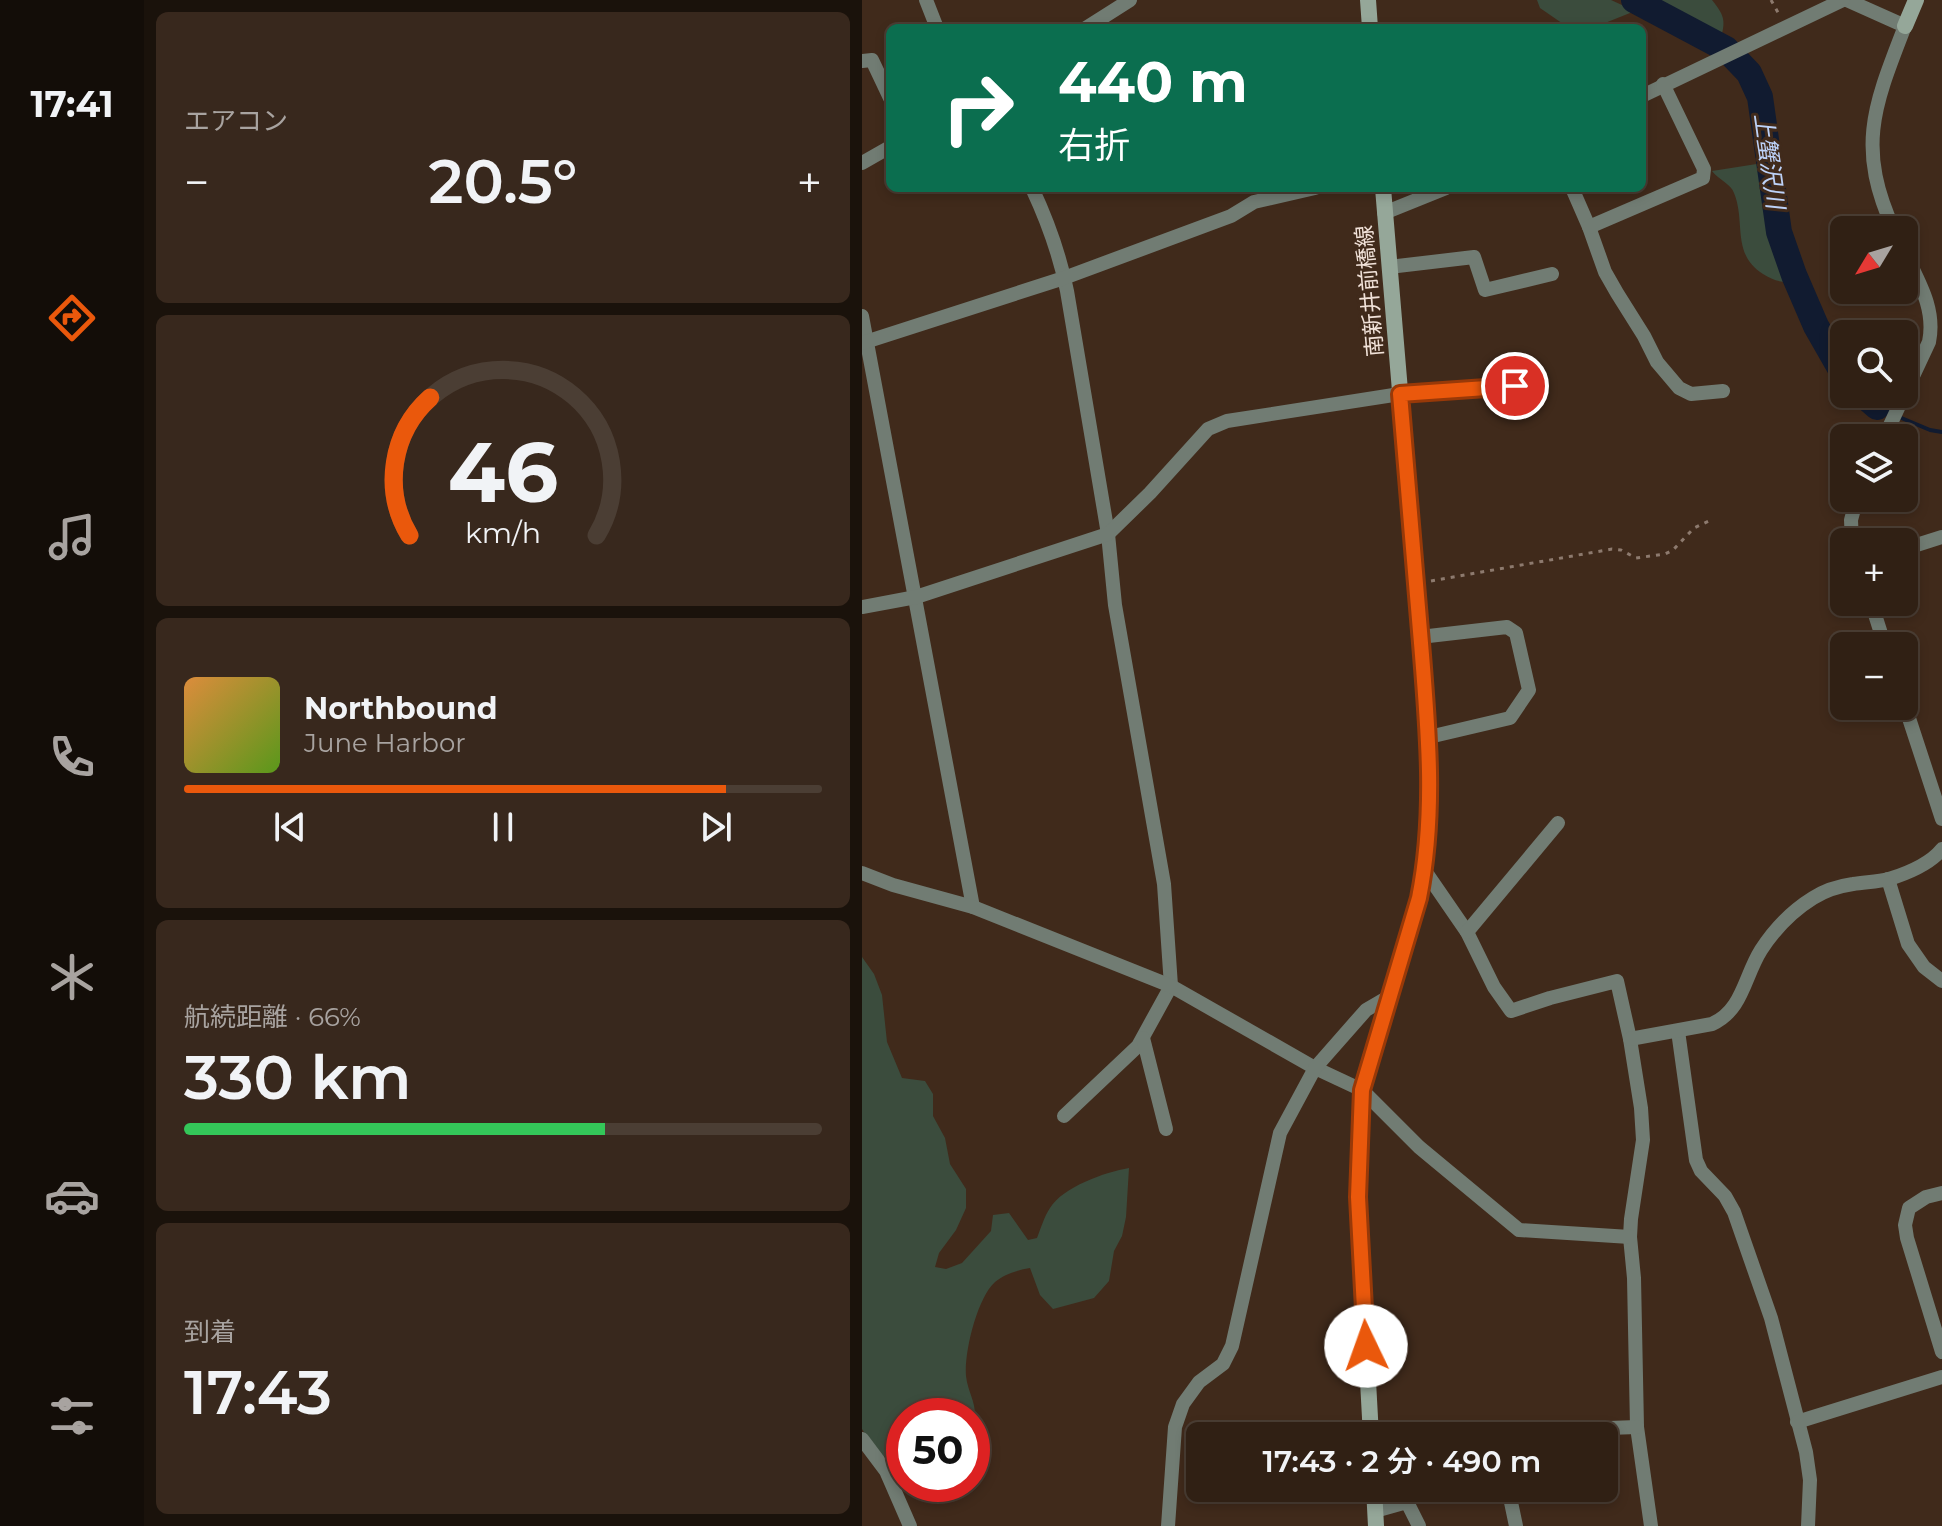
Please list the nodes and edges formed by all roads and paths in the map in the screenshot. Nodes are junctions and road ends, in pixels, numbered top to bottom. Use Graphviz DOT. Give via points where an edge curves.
graph roads {
  1 [pos="926,0"];
  2 [pos="1130,0"];
  3 [pos="1368,0"];
  4 [pos="1771,0"];
  5 [pos="1845,0"];
  6 [pos="1916,0"];
  7 [pos="935,24"];
  8 [pos="1092,24"];
  9 [pos="1370,24"];
  10 [pos="1905,26"];
  11 [pos="1784,27"];
  12 [pos="862,61"];
  13 [pos="1663,84"];
  14 [pos="886,90"];
  15 [pos="1646,94"];
  16 [pos="886,149"];
  17 [pos="862,163"];
  18 [pos="1034,192"];
  19 [pos="1298,192"];
  20 [pos="1383,192"];
  21 [pos="1436,192"];
  22 [pos="1574,192"];
  23 [pos="1384,213"];
  24 [pos="1888,216"];
  25 [pos="1589,227"];
  26 [pos="1389,267"];
  27 [pos="1552,274"];
  28 [pos="1064,278"];
  29 [pos="1918,283"];
  30 [pos="862,316"];
  31 [pos="864,343"];
  32 [pos="1515,386"];
  33 [pos="1723,391"];
  34 [pos="1400,394"];
  35 [pos="1891,424"];
  36 [pos="1709,521"];
  37 [pos="1108,534"];
  38 [pos="1942,537"];
  39 [pos="1918,545"];
  40 [pos="1416,584"];
  41 [pos="916,597"];
  42 [pos="862,607"];
  43 [pos="1420,637"];
  44 [pos="1910,720"];
  45 [pos="1429,737"];
  46 [pos="1942,819"];
  47 [pos="1558,823"];
  48 [pos="1942,849"];
  49 [pos="1425,871"];
  50 [pos="862,873"];
  51 [pos="1888,879"];
  52 [pos="973,907"];
  53 [pos="1467,932"];
  54 [pos="1942,981"];
  55 [pos="1171,986"];
  56 [pos="1390,996"];
  57 [pos="1678,1031"];
  58 [pos="1143,1038"];
  59 [pos="1630,1039"];
  60 [pos="1315,1068"];
  61 [pos="1362,1090"];
  62 [pos="1064,1116"];
  63 [pos="1166,1129"];
  64 [pos="1942,1193"];
  65 [pos="1630,1237"];
  66 [pos="1942,1352"];
  67 [pos="1942,1377"];
  68 [pos="1370,1422"];
  69 [pos="1797,1422"];
  70 [pos="1637,1427"];
  71 [pos="1618,1428"];
  72 [pos="862,1439"];
  73 [pos="1511,1502"];
  74 [pos="1376,1518"];
  75 [pos="910,1526"];
  76 [pos="1168,1526"];
  77 [pos="1419,1526"];
  78 [pos="1516,1526"];
  79 [pos="1651,1526"];
  80 [pos="1808,1526"];
  1 -- 7 [label="street"];
  2 -- 8 [label="street"];
  3 -- 9 [label="main road"];
  4 -- 11 [label="path"];
  5 -- 10 [label="street"];
  5 -- 11 [label="street"];
  6 -- 10 [label="main road"];
  10 -- 24 [label="street" via="1877,105 1871,140 1876,182"];
  11 -- 13 [label="street"];
  12 -- 14 [label="street" via="872,60"];
  13 -- 15 [label="street"];
  13 -- 25 [label="street" via="1704,169 1703,178"];
  16 -- 17 [label="street"];
  18 -- 28 [label="street"];
  19 -- 28 [label="street" via="1254,202 1231,216"];
  20 -- 23 [label="main road, 南新井前橋線"];
  21 -- 23 [label="street"];
  22 -- 25 [label="street"];
  23 -- 26 [label="main road, 南新井前橋線"];
  25 -- 33 [label="street" via="1611,283 1664,371 1691,394"];
  26 -- 27 [label="street" via="1474,257 1485,290"];
  26 -- 34 [label="main road, 南新井前橋線"];
  28 -- 31 [label="street"];
  28 -- 37 [label="street"];
  29 -- 35 [label="street" via="1930,310 1929,342"];
  30 -- 31 [label="street"];
  31 -- 41 [label="street"];
  32 -- 34 [label="street"];
  34 -- 37 [label="street" via="1227,421 1208,429"];
  34 -- 40 [label="main road, 南新井前橋線"];
  36 -- 40 [label="path" via="1665,554 1636,558 1612,549"];
  37 -- 41 [label="street"];
  37 -- 55 [label="street" via="1115,605 1164,884"];
  38 -- 39 [label="street"];
  40 -- 43 [label="main road, 南新井前橋線"];
  41 -- 42 [label="street"];
  41 -- 52 [label="street"];
  43 -- 45 [label="main road, 南新井前橋線"];
  43 -- 45 [label="street" via="1507,627 1516,633 1529,690 1510,718"];
  44 -- 46 [label="street"];
  45 -- 49 [label="main road, 南新井前橋線"];
  47 -- 53 [label="street"];
  48 -- 51 [label="street" via="1936,857"];
  49 -- 53 [label="street"];
  49 -- 56 [label="main road, 南新井前橋線"];
  50 -- 52 [label="street"];
  51 -- 54 [label="street" via="1908,944"];
  51 -- 57 [label="street" via="1812,898 1775,931 1724,1019"];
  52 -- 55 [label="street"];
  53 -- 59 [label="street" via="1511,1011 1617,981"];
  55 -- 58 [label="street"];
  55 -- 60 [label="street"];
  56 -- 60 [label="street" via="1366,1010"];
  56 -- 61 [label="main road, 南新井前橋線"];
  57 -- 59 [label="street"];
  57 -- 69 [label="street" via="1696,1160 1734,1212 1771,1318"];
  58 -- 62 [label="street"];
  58 -- 63 [label="street"];
  59 -- 65 [label="street" via="1643,1140"];
  60 -- 61 [label="street"];
  60 -- 76 [label="street" via="1280,1133 1232,1346 1223,1364 1199,1382 1183,1404 1175,1427"];
  61 -- 65 [label="street" via="1419,1147 1519,1230"];
  61 -- 68 [label="main road, 南新井前橋線" via="1358,1197"];
  64 -- 66 [label="street" via="1909,1208 1905,1225"];
  65 -- 70 [label="street"];
  67 -- 69 [label="street"];
  69 -- 80 [label="street" via="1810,1480"];
  70 -- 71 [label="street"];
  70 -- 79 [label="street"];
  72 -- 75 [label="street" via="886,1471"];
  73 -- 78 [label="street"];
  74 -- 77 [label="street" via="1407,1502"];
}
